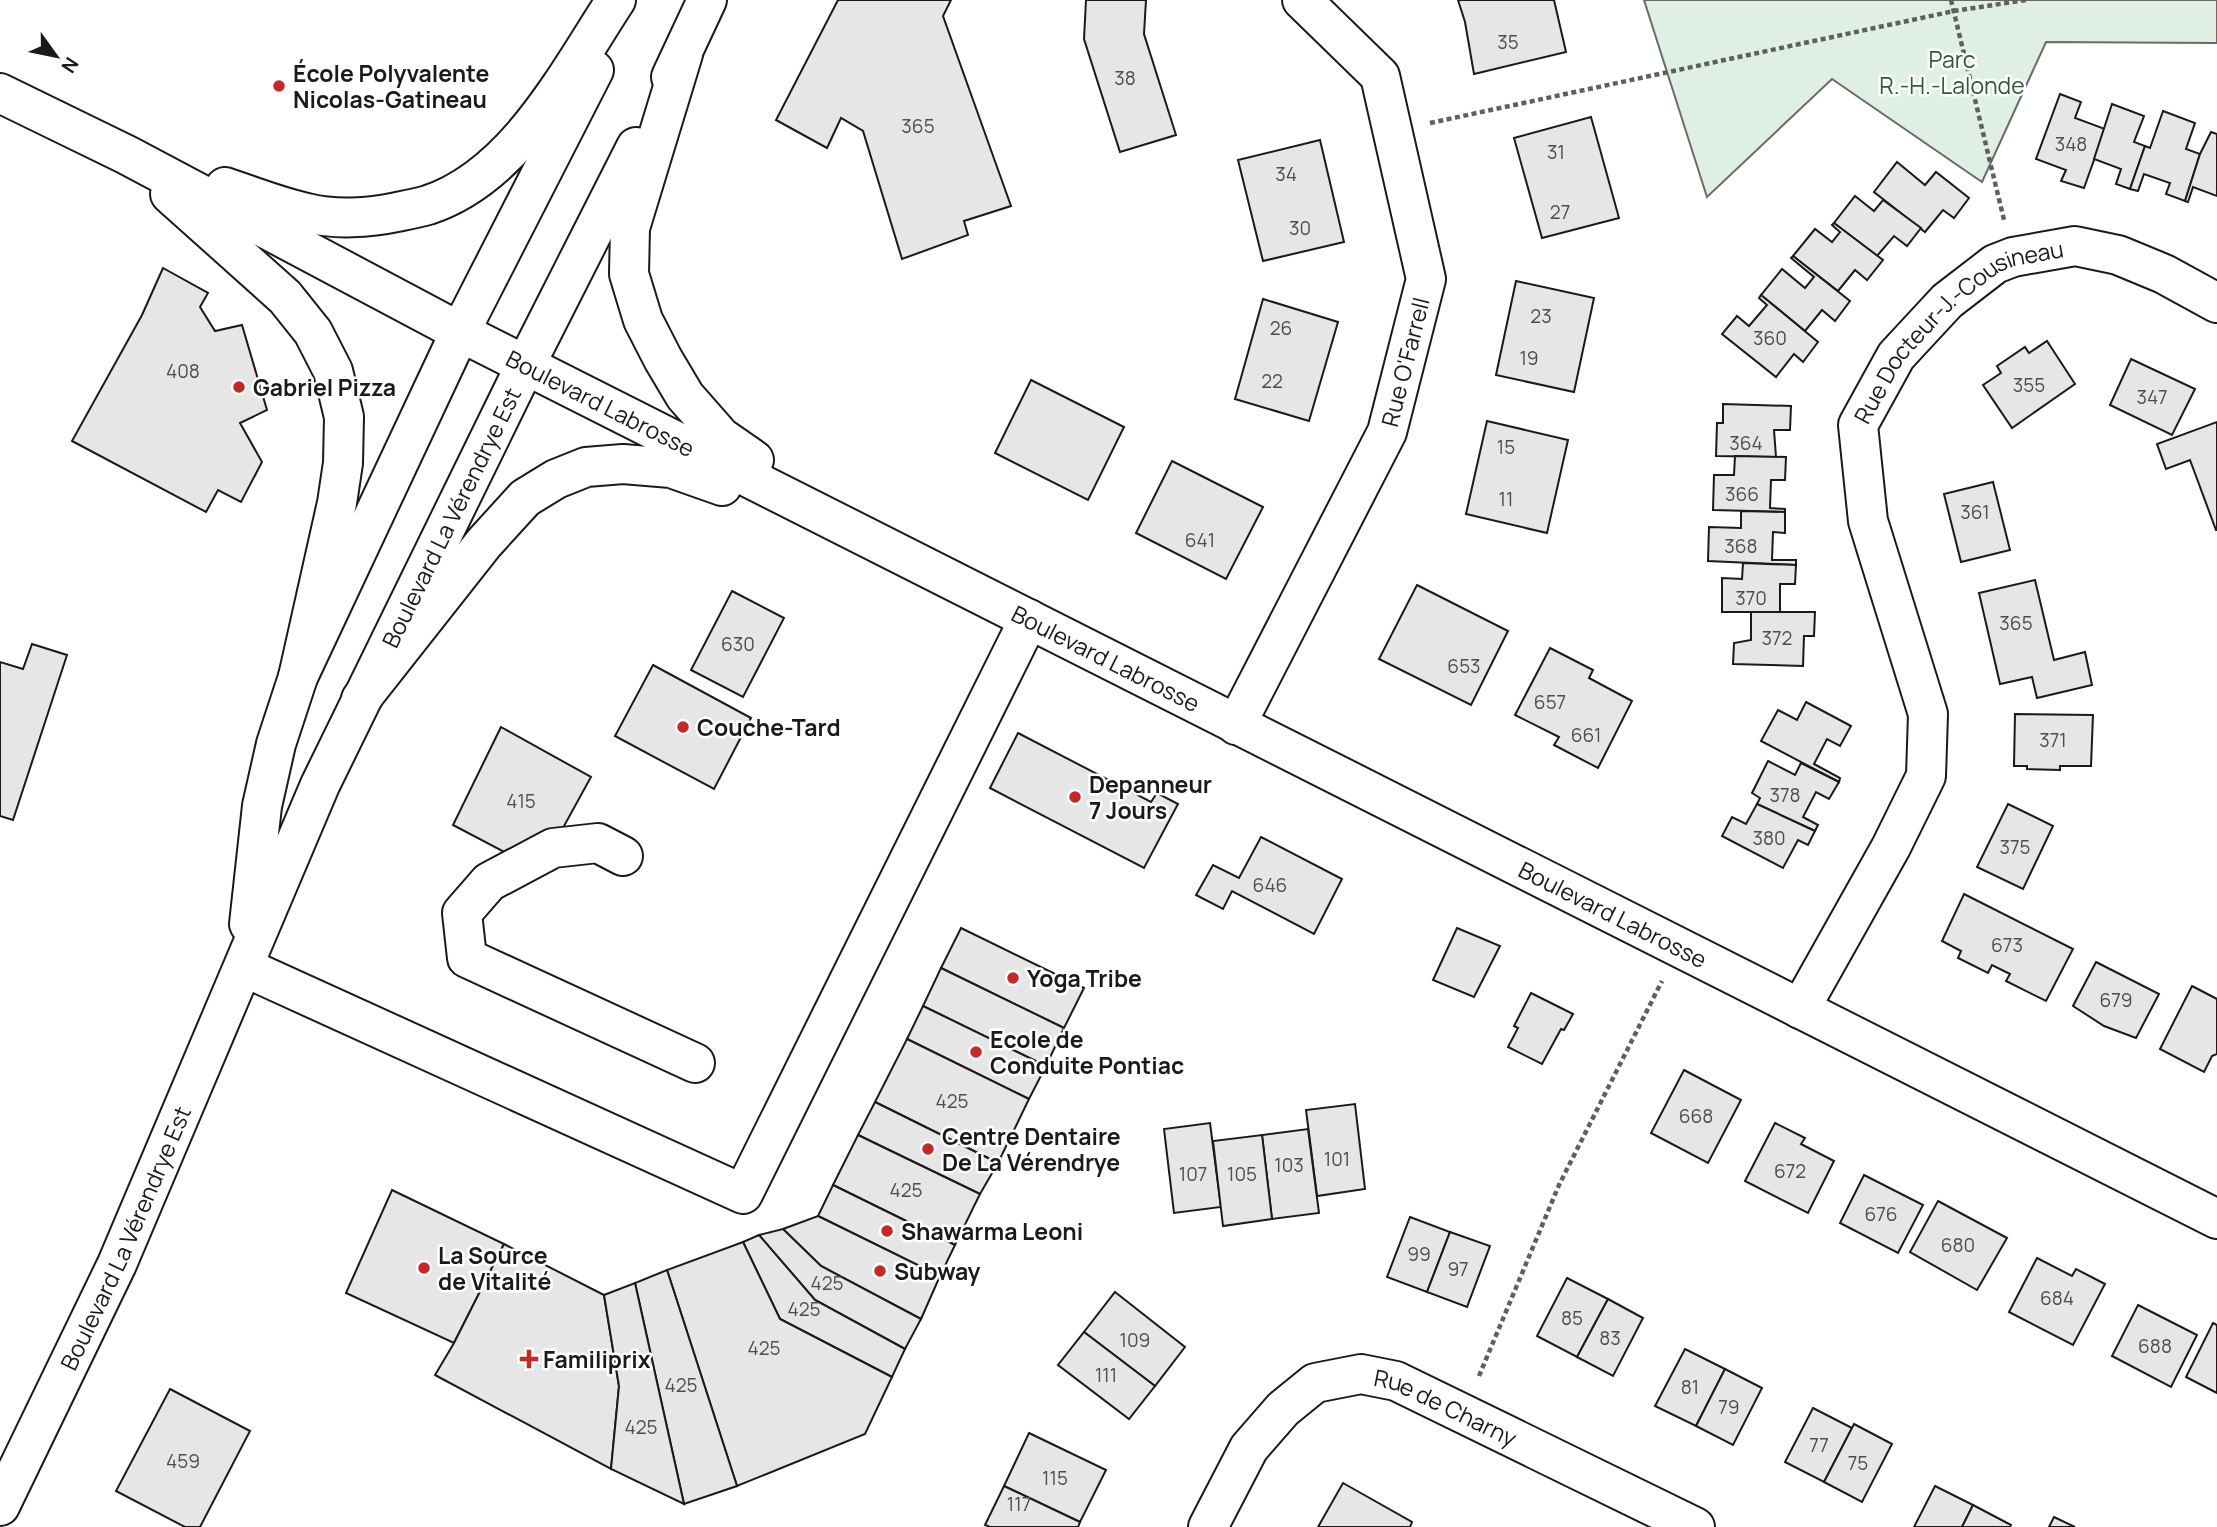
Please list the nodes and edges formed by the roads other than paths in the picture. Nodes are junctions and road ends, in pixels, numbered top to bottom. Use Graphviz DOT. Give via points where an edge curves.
graph roads {
  1 [pos="616,0"];
  2 [pos="622,0"];
  3 [pos="707,0"];
  4 [pos="1302,0"];
  5 [pos="683,54"];
  6 [pos="0,93"];
  7 [pos="127,155"];
  8 [pos="2217,303"];
  9 [pos="460,332"];
  10 [pos="526,364"];
  11 [pos="857,531"];
  12 [pos="1029,619"];
  13 [pos="298,677"];
  14 [pos="361,699"];
  15 [pos="1236,725"];
  16 [pos="623,856"];
  17 [pos="244,967"];
  18 [pos="1800,1009"];
  19 [pos="695,1063"];
  20 [pos="2217,1219"];
  21 [pos="0,1506"];
  22 [pos="1208,1527"];
  23 [pos="1695,1527"];
  1 -- 7 [label="main road" via="530,131 499,162 429,205 378,216 308,214"];
  2 -- 9 [label="main road, Boulevard La Vérendrye Est" via="590,80"];
  3 -- 5 [label="main road, Boulevard La Vérendrye Est"];
  4 -- 15 [label="main road, Rue O'Farrell" via="1380,76 1426,279 1387,432"];
  5 -- 10 [label="main road, Boulevard La Vérendrye Est"];
  5 -- 11 [label="main road" via="630,228 629,274 643,320 685,396 721,437"];
  6 -- 7 [label="main road, Boulevard Labrosse"];
  7 -- 9 [label="main road, Boulevard Labrosse"];
  7 -- 13 [label="main road" via="285,297 313,332 332,371 344,417 343,463"];
  8 -- 18 [label="main road, Rue Docteur-J.-Cousineau" via="2118,255 2075,246 1995,264 1947,301 1896,356 1858,425 1868,521 1928,714 1926,776"];
  9 -- 10 [label="main road, Boulevard Labrosse"];
  9 -- 13 [label="main road, Boulevard La Vérendrye Est"];
  10 -- 11 [label="main road, Boulevard Labrosse"];
  10 -- 14 [label="main road, Boulevard La Vérendrye Est"];
  11 -- 12 [label="main road, Boulevard Labrosse"];
  11 -- 14 [label="main road" via="671,468 586,467 525,498 484,542"];
  12 -- 15 [label="main road, Boulevard Labrosse"];
  12 -- 17 [label="main road" via="743,1194"];
  13 -- 17 [label="main road, Boulevard La Vérendrye Est" via="262,806"];
  14 -- 17 [label="main road, Boulevard La Vérendrye Est"];
  15 -- 18 [label="main road, Boulevard Labrosse"];
  16 -- 19 [label="main road" via="598,843 554,848 489,882 462,913 467,958"];
  17 -- 21 [label="main road, Boulevard La Vérendrye Est" via="121,1256"];
  18 -- 20 [label="main road, Boulevard Labrosse"];
  22 -- 23 [label="main road, Rue de Charny" via="1250,1448 1283,1409 1315,1383 1361,1374 1396,1381"];
}
